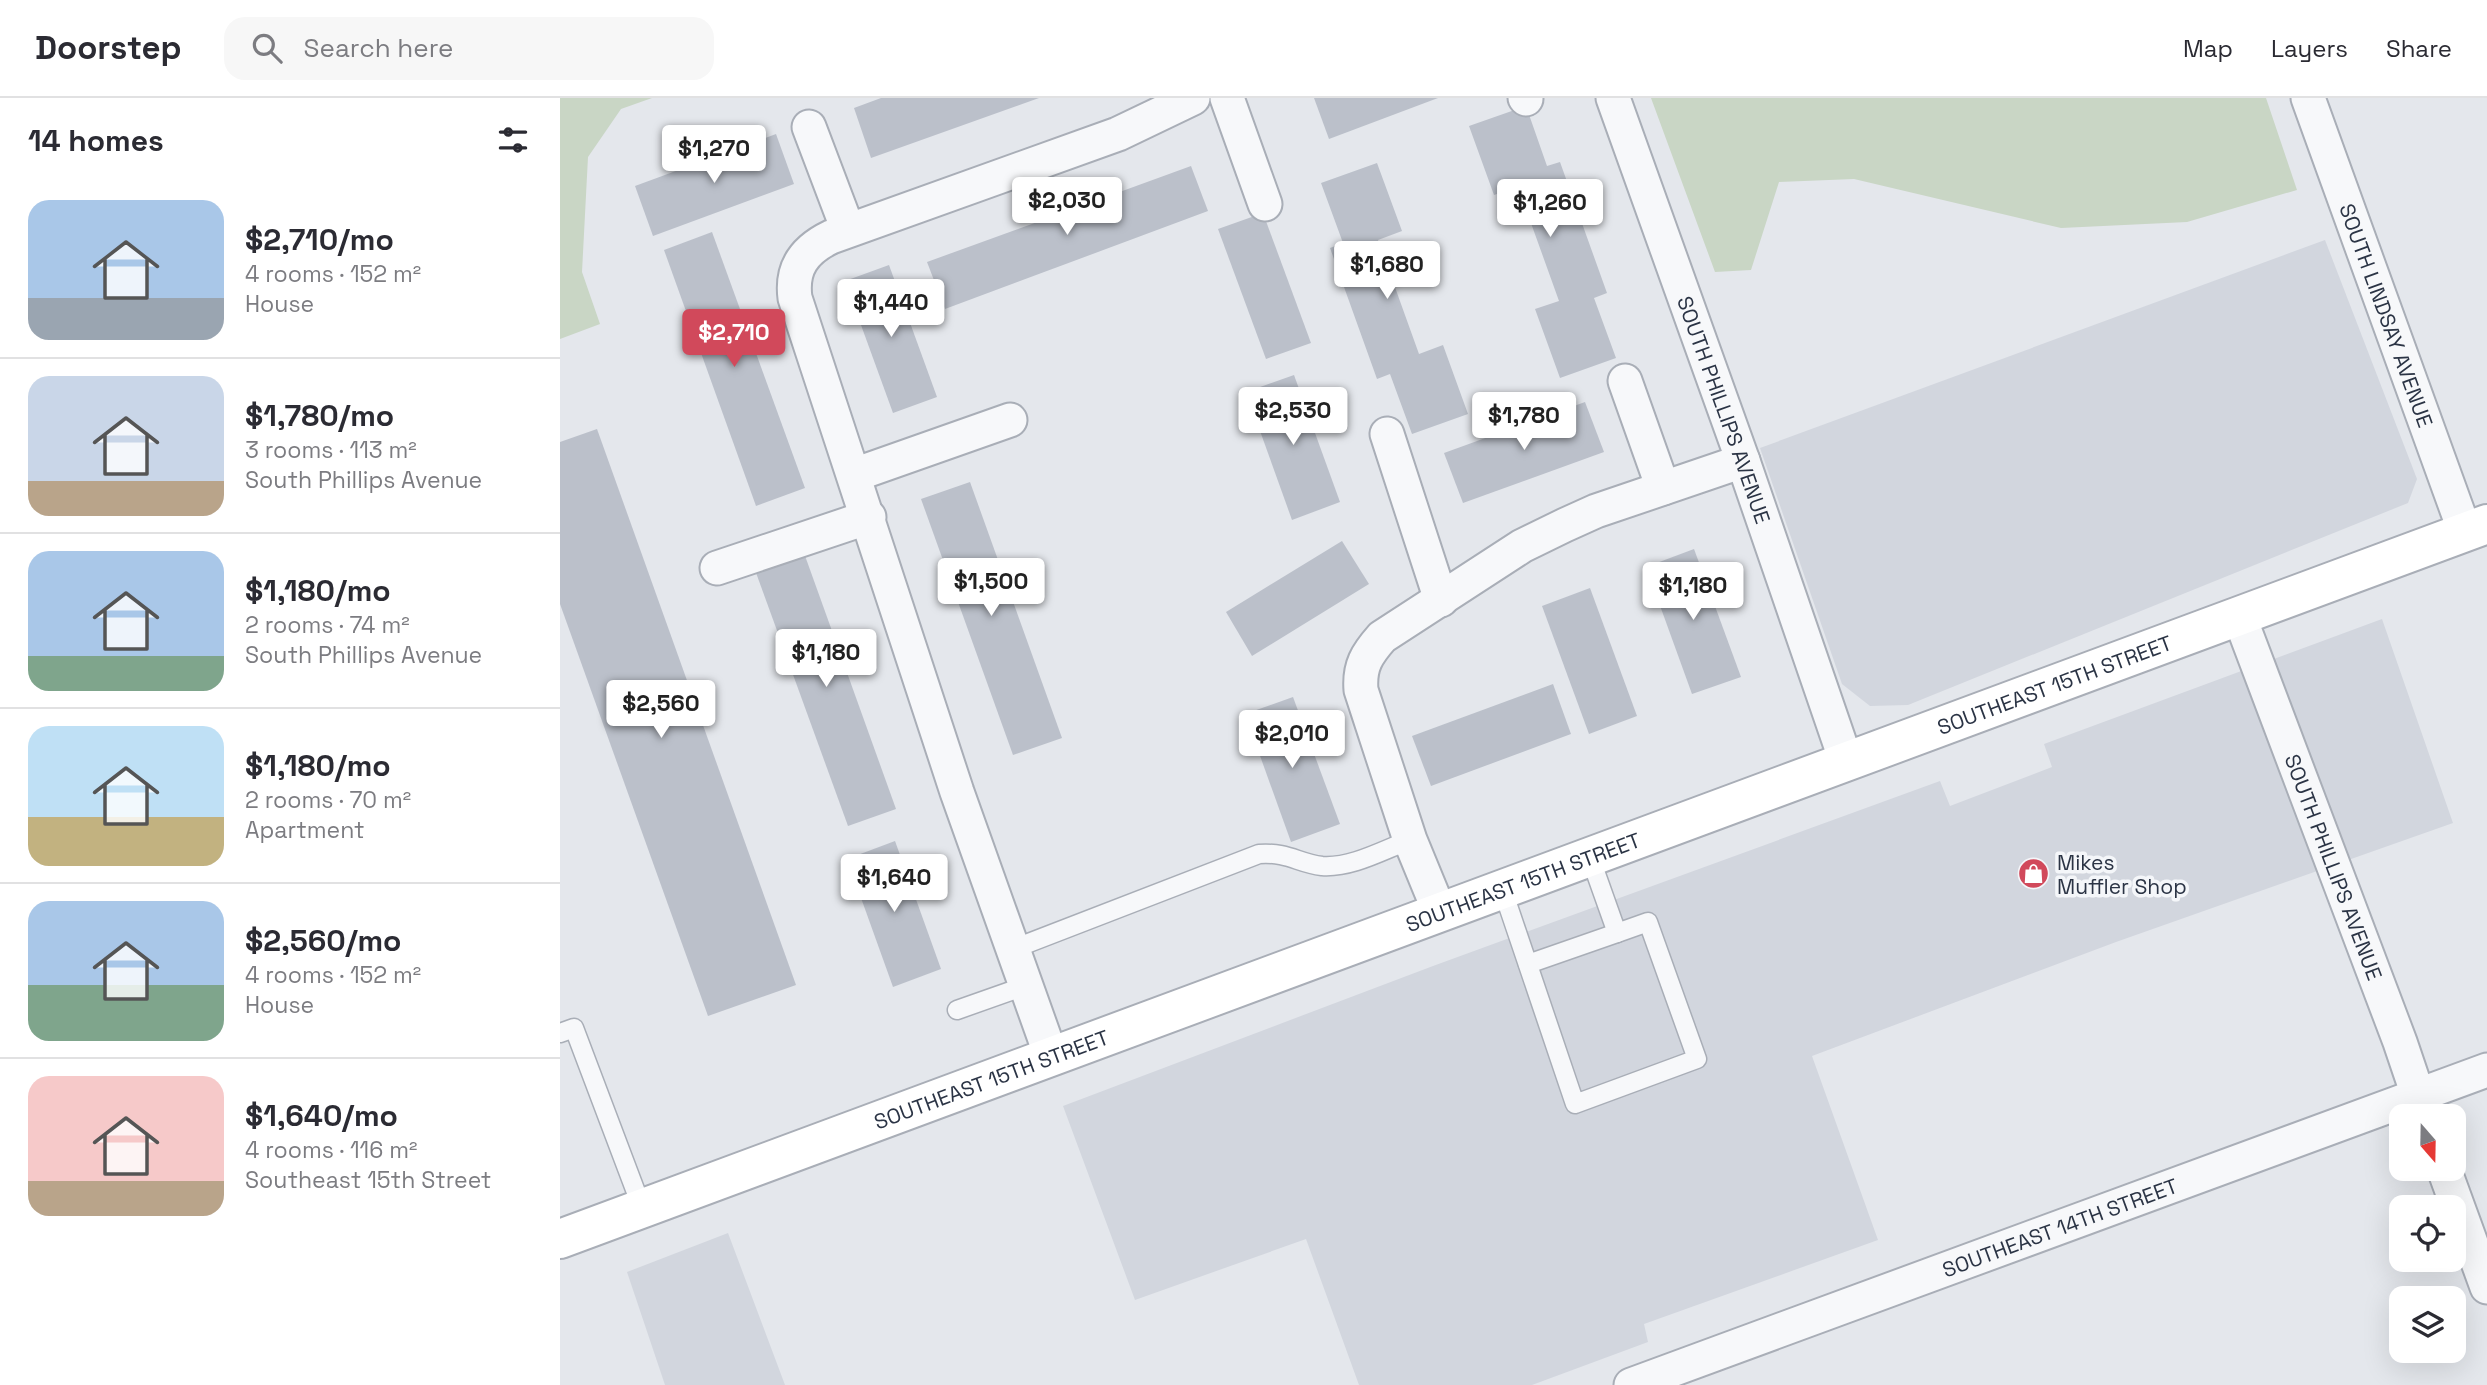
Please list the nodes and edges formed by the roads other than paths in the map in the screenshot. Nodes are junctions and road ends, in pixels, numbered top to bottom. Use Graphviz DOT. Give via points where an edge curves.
graph roads {
  1 [pos="1193,98"];
  2 [pos="1227,98"];
  3 [pos="1613,98"];
  4 [pos="2308,98"];
  5 [pos="809,127"];
  6 [pos="1265,204"];
  7 [pos="848,230"];
  8 [pos="1625,381"];
  9 [pos="1010,420"];
  10 [pos="1387,434"];
  11 [pos="1743,461"];
  12 [pos="855,475"];
  13 [pos="1663,488"];
  14 [pos="869,517"];
  15 [pos="2476,528"];
  16 [pos="717,568"];
  17 [pos="1441,600"];
  18 [pos="2240,618"];
  19 [pos="1846,761"];
  20 [pos="1410,840"];
  21 [pos="1590,857"];
  22 [pos="1503,891"];
  23 [pos="1440,913"];
  24 [pos="1617,933"];
  25 [pos="1013,949"];
  26 [pos="1528,964"];
  27 [pos="1025,986"];
  28 [pos="957,1010"];
  29 [pos="560,1033"];
  30 [pos="1051,1056"];
  31 [pos="2487,1070"];
  32 [pos="2421,1104"];
  33 [pos="2426,1104"];
  34 [pos="2389,1118"];
  35 [pos="2448,1181"];
  36 [pos="642,1208"];
  37 [pos="560,1239"];
  38 [pos="2487,1287"];
  39 [pos="1631,1385"];
  1 -- 7 [label="street" via="1118,134"];
  2 -- 6 [label="street"];
  3 -- 11 [label="street, SOUTH PHILLIPS AVENUE"];
  4 -- 15 [label="street, SOUTH LINDSAY AVENUE"];
  5 -- 7 [label="street"];
  7 -- 12 [label="street" via="806,252 793,287"];
  8 -- 13 [label="street"];
  9 -- 12 [label="street"];
  10 -- 17 [label="street"];
  11 -- 13 [label="street"];
  11 -- 19 [label="street, SOUTH PHILLIPS AVENUE"];
  12 -- 14 [label="street"];
  13 -- 17 [label="street" via="1595,510 1522,546"];
  14 -- 16 [label="street"];
  14 -- 25 [label="street"];
  15 -- 18 [label="main road, SOUTHEAST 15TH STREET"];
  17 -- 20 [label="street" via="1382,637 1366,658 1360,676"];
  18 -- 19 [label="main road, SOUTHEAST 15TH STREET"];
  18 -- 32 [label="street, SOUTH PHILLIPS AVENUE"];
  19 -- 21 [label="main road, SOUTHEAST 15TH STREET"];
  20 -- 23 [label="street"];
  20 -- 25 [label="lane" via="1344,865 1321,866 1280,853 1259,854"];
  21 -- 22 [label="main road, SOUTHEAST 15TH STREET"];
  21 -- 24 [label="lane"];
  22 -- 23 [label="main road, SOUTHEAST 15TH STREET"];
  22 -- 26 [label="lane"];
  23 -- 30 [label="main road, SOUTHEAST 15TH STREET"];
  24 -- 26 [label="lane"];
  24 -- 26 [label="lane" via="1648,922 1698,1059 1575,1104"];
  25 -- 27 [label="street"];
  27 -- 28 [label="lane"];
  27 -- 30 [label="street"];
  29 -- 36 [label="lane" via="574,1028"];
  30 -- 36 [label="main road, SOUTHEAST 15TH STREET"];
  31 -- 33 [label="street, SOUTHEAST 14TH STREET"];
  34 -- 39 [label="street, SOUTHEAST 14TH STREET"];
  35 -- 38 [label="street"];
  36 -- 37 [label="main road, SOUTHEAST 15TH STREET"];
}
